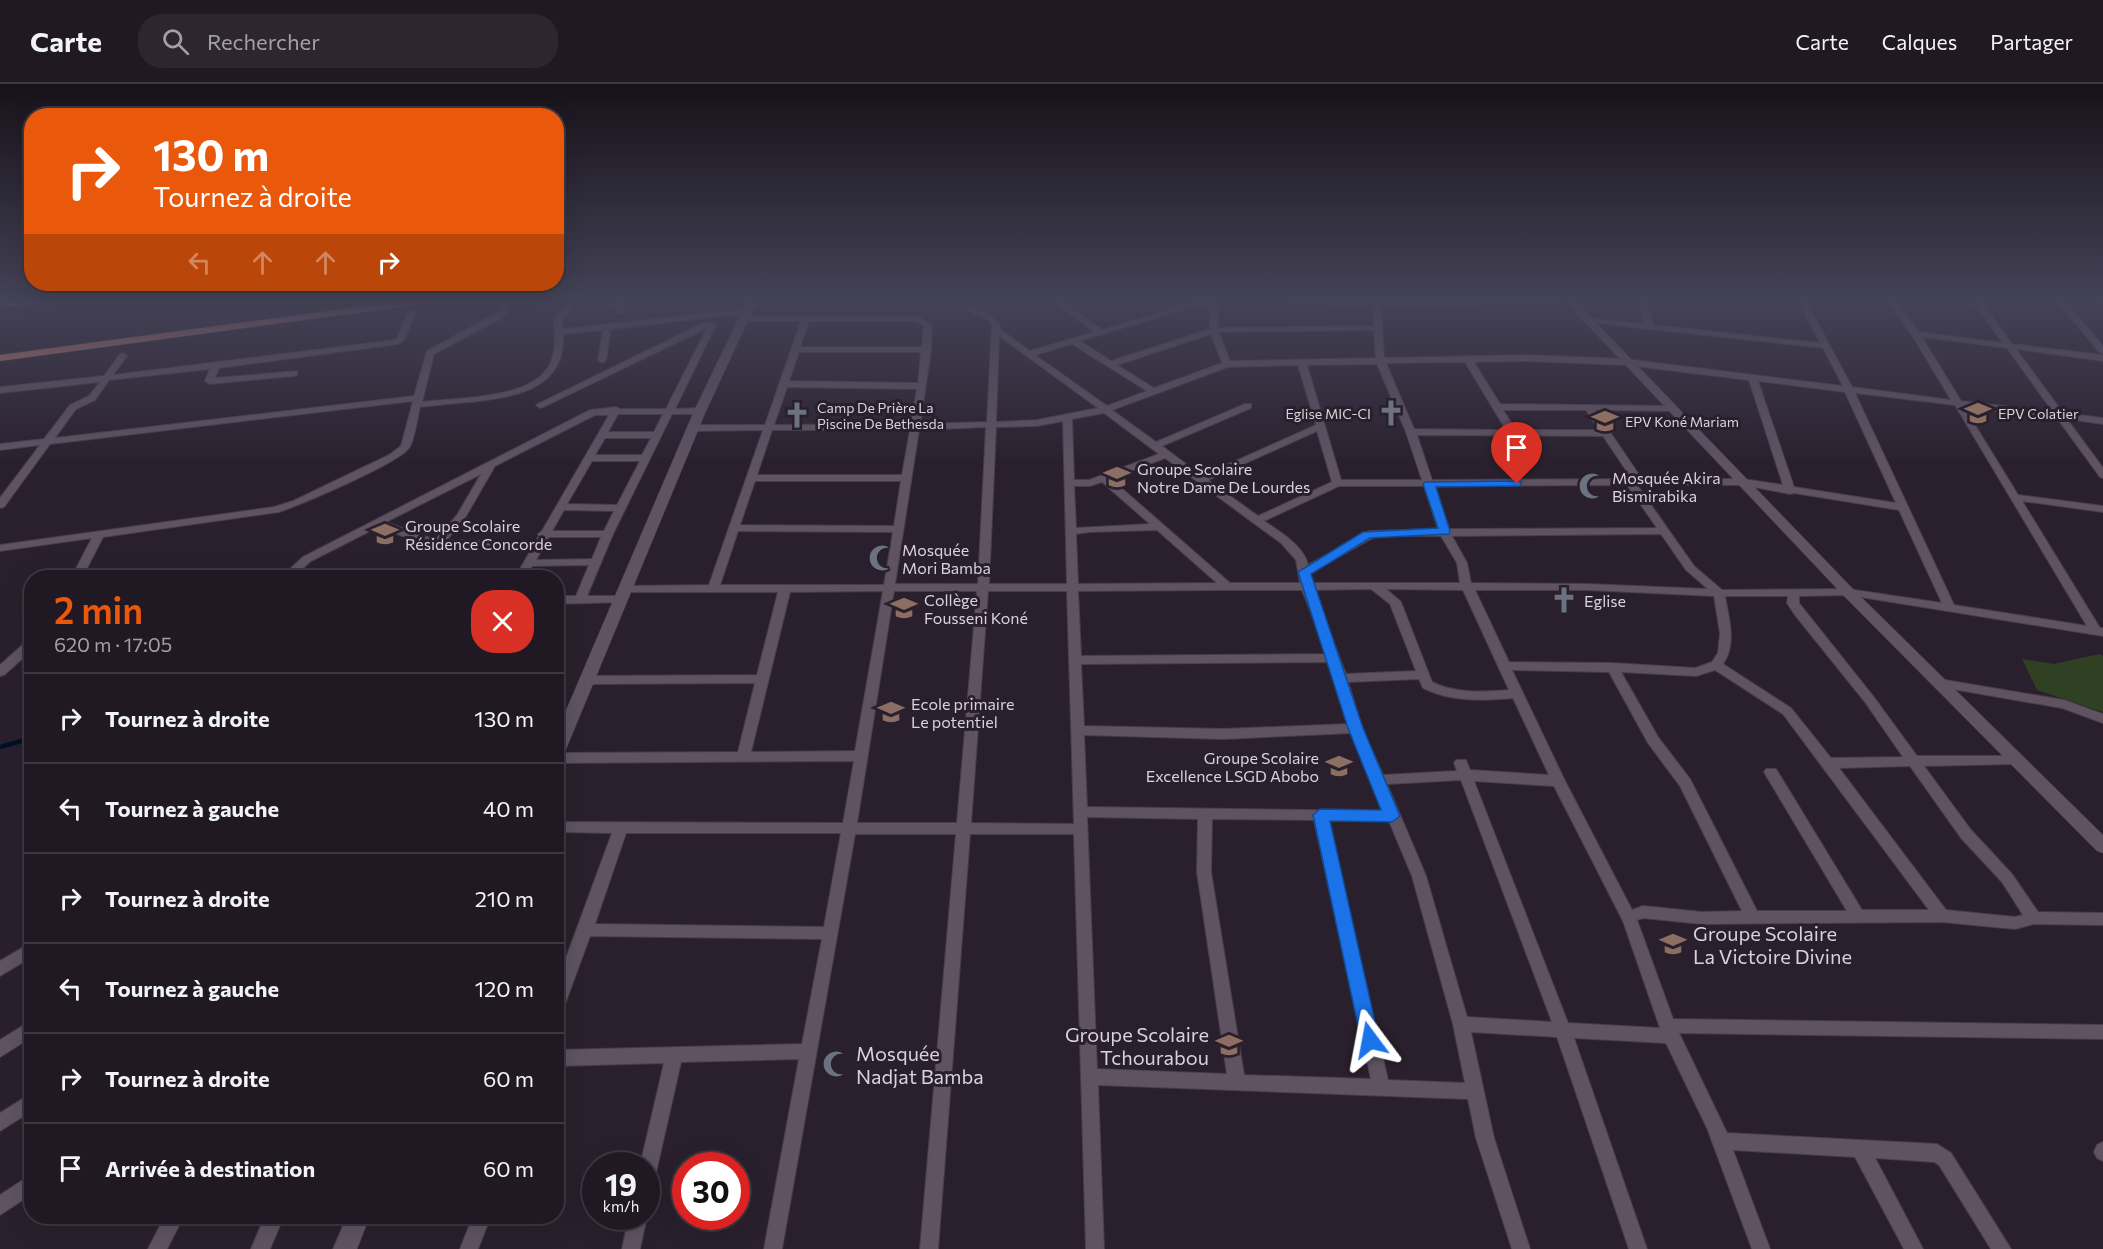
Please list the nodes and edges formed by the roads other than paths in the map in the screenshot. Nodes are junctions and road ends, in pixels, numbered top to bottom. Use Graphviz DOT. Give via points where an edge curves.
graph roads {
  1 [pos="20,355"];
  2 [pos="296,355"];
  3 [pos="429,355"];
  4 [pos="555,355"];
  5 [pos="603,355"];
  6 [pos="642,355"];
  7 [pos="695,355"];
  8 [pos="726,355"];
  9 [pos="792,355"];
  10 [pos="926,355"];
  11 [pos="994,355"];
  12 [pos="1035,355"];
  13 [pos="1097,355"];
  14 [pos="1137,355"];
  15 [pos="1224,355"];
  16 [pos="1380,355"];
  17 [pos="1620,355"];
  18 [pos="1830,355"];
  19 [pos="1928,355"];
  20 [pos="2017,355"];
  21 [pos="2083,355"];
  22 [pos="123,356"];
  23 [pos="0,358"];
  24 [pos="2103,358"];
  25 [pos="1468,359"];
  26 [pos="602,360"];
  27 [pos="1380,360"];
  28 [pos="1626,362"];
  29 [pos="1302,363"];
  30 [pos="1111,364"];
  31 [pos="1227,364"];
  32 [pos="216,366"];
  33 [pos="294,373"];
  34 [pos="108,378"];
  35 [pos="1754,379"];
  36 [pos="783,384"];
  37 [pos="922,386"];
  38 [pos="1848,388"];
  39 [pos="0,390"];
  40 [pos="1154,392"];
  41 [pos="1954,401"];
  42 [pos="415,402"];
  43 [pos="540,405"];
  44 [pos="1248,406"];
  45 [pos="1497,407"];
  46 [pos="1589,408"];
  47 [pos="1671,408"];
  48 [pos="1108,409"];
  49 [pos="616,410"];
  50 [pos="670,410"];
  51 [pos="700,411"];
  52 [pos="2059,416"];
  53 [pos="1066,418"];
  54 [pos="2103,421"];
  55 [pos="993,425"];
  56 [pos="769,426"];
  57 [pos="1321,426"];
  58 [pos="916,427"];
  59 [pos="694,428"];
  60 [pos="1411,432"];
  61 [pos="1513,433"];
  62 [pos="1606,433"];
  63 [pos="602,435"];
  64 [pos="658,435"];
  65 [pos="47,441"];
  66 [pos="1155,446"];
  67 [pos="0,447"];
  68 [pos="1167,454"];
  69 [pos="588,458"];
  70 [pos="646,458"];
  71 [pos="490,464"];
  72 [pos="2103,475"];
  73 [pos="752,478"];
  74 [pos="906,478"];
  75 [pos="1104,478"];
  76 [pos="1200,480"];
  77 [pos="1634,482"];
  78 [pos="1070,483"];
  79 [pos="1337,483"];
  80 [pos="1743,483"];
  81 [pos="1429,484"];
  82 [pos="1790,491"];
  83 [pos="2014,497"];
  84 [pos="0,506"];
  85 [pos="559,507"];
  86 [pos="1902,507"];
  87 [pos="622,508"];
  88 [pos="2103,509"];
  89 [pos="1256,521"];
  90 [pos="378,523"];
  91 [pos="1160,527"];
  92 [pos="735,528"];
  93 [pos="898,529"];
  94 [pos="1444,531"];
  95 [pos="1665,531"];
  96 [pos="1071,532"];
  97 [pos="99,534"];
  98 [pos="543,534"];
  99 [pos="608,534"];
  100 [pos="440,543"];
  101 [pos="537,545"];
  102 [pos="0,548"];
  103 [pos="597,562"];
  104 [pos="527,563"];
  105 [pos="80,570"];
  106 [pos="294,570"];
  107 [pos="524,570"];
  108 [pos="1306,580"];
  109 [pos="1374,586"];
  110 [pos="714,587"];
  111 [pos="1228,587"];
  112 [pos="785,588"];
  113 [pos="983,588"];
  114 [pos="1073,588"];
  115 [pos="1469,588"];
  116 [pos="888,589"];
  117 [pos="1794,592"];
  118 [pos="1848,592"];
  119 [pos="1719,593"];
  120 [pos="623,594"];
  121 [pos="564,600"];
  122 [pos="580,600"];
  123 [pos="1950,609"];
  124 [pos="2100,632"];
  125 [pos="24,650"];
  126 [pos="1335,657"];
  127 [pos="1077,660"];
  128 [pos="1716,665"];
  129 [pos="1506,666"];
  130 [pos="1612,667"];
  131 [pos="0,672"];
  132 [pos="1421,675"];
  133 [pos="1341,678"];
  134 [pos="761,679"];
  135 [pos="587,680"];
  136 [pos="1939,683"];
  137 [pos="1518,693"];
  138 [pos="2103,719"];
  139 [pos="564,722"];
  140 [pos="1356,728"];
  141 [pos="1079,730"];
  142 [pos="564,756"];
  143 [pos="860,756"];
  144 [pos="743,757"];
  145 [pos="2014,759"];
  146 [pos="1912,761"];
  147 [pos="1828,763"];
  148 [pos="1463,769"];
  149 [pos="1771,772"];
  150 [pos="1377,780"];
  151 [pos="1558,781"];
  152 [pos="1082,812"];
  153 [pos="1205,814"];
  154 [pos="1320,815"];
  155 [pos="1392,816"];
  156 [pos="564,826"];
  157 [pos="621,828"];
  158 [pos="1082,829"];
  159 [pos="849,830"];
  160 [pos="965,830"];
  161 [pos="2103,846"];
  162 [pos="1857,915"];
  163 [pos="1628,916"];
  164 [pos="1942,916"];
  165 [pos="1752,917"];
  166 [pos="2034,918"];
  167 [pos="2103,919"];
  168 [pos="585,930"];
  169 [pos="830,933"];
  170 [pos="24,953"];
  171 [pos="0,969"];
  172 [pos="564,986"];
  173 [pos="1461,1024"];
  174 [pos="1563,1030"];
  175 [pos="1670,1031"];
  176 [pos="24,1032"];
  177 [pos="2103,1032"];
  178 [pos="0,1048"];
  179 [pos="809,1051"];
  180 [pos="674,1054"];
  181 [pos="564,1058"];
  182 [pos="1090,1077"];
  183 [pos="1237,1082"];
  184 [pos="1381,1087"];
  185 [pos="1475,1091"];
  186 [pos="24,1106"];
  187 [pos="0,1123"];
  188 [pos="1720,1141"];
  189 [pos="1860,1149"];
  190 [pos="652,1152"];
  191 [pos="24,1189"];
  192 [pos="0,1206"];
  193 [pos="171,1224"];
  194 [pos="271,1224"];
  195 [pos="356,1224"];
  196 [pos="479,1224"];
  197 [pos="635,1230"];
  198 [pos="157,1249"];
  199 [pos="260,1249"];
  200 [pos="345,1249"];
  201 [pos="469,1249"];
  202 [pos="631,1249"];
  203 [pos="773,1249"];
  204 [pos="929,1249"];
  205 [pos="1095,1249"];
  206 [pos="1521,1249"];
  207 [pos="1638,1249"];
  208 [pos="1761,1249"];
  209 [pos="1914,1249"];
  210 [pos="2002,1249"];
  1 -- 23 [label="main road"];
  2 -- 32 [label="street"];
  3 -- 42 [label="street"];
  4 -- 42 [label="street" via="553,366 535,386 516,393"];
  5 -- 26 [label="street"];
  6 -- 43 [label="street"];
  7 -- 50 [label="street"];
  8 -- 51 [label="street"];
  9 -- 36 [label="street"];
  10 -- 37 [label="street"];
  11 -- 55 [label="street"];
  12 -- 48 [label="street"];
  13 -- 30 [label="street"];
  14 -- 30 [label="street"];
  15 -- 31 [label="street"];
  16 -- 27 [label="street"];
  17 -- 28 [label="street"];
  18 -- 38 [label="street"];
  19 -- 41 [label="street"];
  20 -- 52 [label="street"];
  21 -- 24 [label="street"];
  22 -- 34 [label="street"];
  25 -- 27 [label="street"];
  25 -- 28 [label="street"];
  25 -- 45 [label="street"];
  27 -- 29 [label="street"];
  27 -- 60 [label="street"];
  28 -- 35 [label="street"];
  28 -- 47 [label="street"];
  29 -- 31 [label="street"];
  29 -- 57 [label="street"];
  30 -- 40 [label="street"];
  31 -- 40 [label="street"];
  32 -- 33 [label="street" via="209,381"];
  32 -- 34 [label="street"];
  34 -- 39 [label="street"];
  34 -- 65 [label="street" via="92,398 73,407"];
  35 -- 38 [label="street"];
  35 -- 82 [label="street"];
  36 -- 37 [label="street"];
  36 -- 56 [label="street"];
  37 -- 58 [label="street"];
  38 -- 41 [label="street"];
  38 -- 86 [label="street"];
  40 -- 48 [label="street"];
  41 -- 52 [label="street"];
  41 -- 83 [label="street"];
  42 -- 65 [label="street"];
  42 -- 97 [label="street" via="405,447 400,452 297,502 276,510"];
  44 -- 66 [label="street"];
  45 -- 46 [label="street"];
  45 -- 61 [label="street"];
  46 -- 47 [label="street"];
  46 -- 62 [label="street"];
  47 -- 80 [label="street"];
  48 -- 53 [label="street"];
  48 -- 66 [label="street"];
  49 -- 50 [label="street"];
  49 -- 63 [label="street"];
  49 -- 71 [label="street" via="593,412"];
  50 -- 51 [label="street"];
  50 -- 64 [label="street"];
  51 -- 59 [label="street"];
  52 -- 54 [label="street"];
  52 -- 72 [label="street"];
  53 -- 55 [label="street"];
  53 -- 78 [label="street"];
  55 -- 58 [label="street"];
  55 -- 113 [label="street"];
  56 -- 58 [label="street"];
  56 -- 59 [label="street"];
  56 -- 73 [label="street"];
  57 -- 76 [label="street"];
  57 -- 79 [label="street"];
  58 -- 74 [label="street"];
  59 -- 120 [label="street"];
  60 -- 61 [label="street"];
  60 -- 81 [label="street"];
  61 -- 62 [label="street"];
  62 -- 77 [label="street"];
  63 -- 64 [label="street"];
  63 -- 69 [label="street"];
  64 -- 70 [label="street"];
  65 -- 67 [label="street"];
  65 -- 84 [label="street"];
  66 -- 68 [label="street"];
  68 -- 75 [label="street"];
  68 -- 76 [label="street"];
  69 -- 70 [label="street"];
  69 -- 85 [label="street"];
  70 -- 87 [label="street"];
  71 -- 90 [label="street"];
  71 -- 100 [label="street" via="461,516"];
  73 -- 74 [label="street"];
  73 -- 92 [label="street"];
  74 -- 93 [label="street"];
  75 -- 78 [label="street"];
  75 -- 91 [label="street"];
  76 -- 89 [label="street"];
  77 -- 80 [label="street"];
  77 -- 81 [label="street"];
  77 -- 95 [label="street"];
  78 -- 96 [label="street"];
  79 -- 81 [label="street"];
  79 -- 89 [label="street"];
  80 -- 82 [label="street"];
  80 -- 118 [label="street"];
  81 -- 94 [label="street"];
  82 -- 86 [label="street"];
  83 -- 88 [label="street"];
  83 -- 124 [label="street"];
  85 -- 87 [label="street"];
  85 -- 98 [label="street"];
  86 -- 123 [label="street"];
  87 -- 99 [label="street"];
  89 -- 108 [label="street" via="1295,549"];
  90 -- 100 [label="street"];
  90 -- 106 [label="street" via="307,559"];
  91 -- 96 [label="street"];
  91 -- 111 [label="street"];
  92 -- 93 [label="street"];
  92 -- 110 [label="street"];
  93 -- 116 [label="street"];
  94 -- 95 [label="street"];
  94 -- 108 [label="street" via="1367,534"];
  94 -- 115 [label="street" via="1459,555"];
  95 -- 119 [label="street" via="1696,575"];
  96 -- 114 [label="street"];
  97 -- 102 [label="street"];
  97 -- 105 [label="street"];
  98 -- 99 [label="street"];
  98 -- 101 [label="street"];
  99 -- 103 [label="street"];
  100 -- 101 [label="street"];
  101 -- 104 [label="street"];
  103 -- 104 [label="street"];
  103 -- 122 [label="street"];
  104 -- 107 [label="street"];
  108 -- 109 [label="street"];
  108 -- 111 [label="street"];
  108 -- 126 [label="street"];
  109 -- 115 [label="street"];
  109 -- 132 [label="street" via="1395,602"];
  110 -- 112 [label="street"];
  110 -- 120 [label="street"];
  111 -- 114 [label="street"];
  112 -- 116 [label="street"];
  112 -- 134 [label="street"];
  113 -- 114 [label="street"];
  113 -- 116 [label="street"];
  113 -- 160 [label="street"];
  114 -- 127 [label="street"];
  115 -- 119 [label="street" via="1587,587"];
  115 -- 129 [label="street"];
  116 -- 143 [label="street"];
  117 -- 118 [label="street"];
  117 -- 119 [label="street"];
  117 -- 146 [label="street" via="1793,603"];
  118 -- 123 [label="street"];
  118 -- 136 [label="street"];
  119 -- 128 [label="street" via="1726,633 1724,652"];
  120 -- 122 [label="street"];
  120 -- 135 [label="street"];
  121 -- 122 [label="street"];
  123 -- 124 [label="street"];
  125 -- 131 [label="street"];
  126 -- 127 [label="street"];
  126 -- 133 [label="street"];
  127 -- 141 [label="street"];
  128 -- 130 [label="street" via="1696,672"];
  128 -- 147 [label="street" via="1787,711"];
  129 -- 130 [label="street"];
  129 -- 137 [label="street"];
  130 -- 165 [label="street" via="1653,740 1685,783"];
  132 -- 133 [label="street"];
  132 -- 137 [label="street" via="1427,685 1445,692 1498,696"];
  133 -- 140 [label="street"];
  134 -- 135 [label="street"];
  134 -- 144 [label="street"];
  135 -- 139 [label="street"];
  136 -- 138 [label="street" via="2064,704"];
  136 -- 145 [label="street"];
  137 -- 151 [label="street"];
  140 -- 141 [label="street" via="1224,734"];
  140 -- 150 [label="street"];
  141 -- 152 [label="street"];
  142 -- 144 [label="street"];
  143 -- 144 [label="street"];
  143 -- 159 [label="street"];
  145 -- 146 [label="street"];
  145 -- 161 [label="street"];
  146 -- 147 [label="street"];
  146 -- 166 [label="street" via="1966,834 2007,878"];
  147 -- 164 [label="street"];
  148 -- 150 [label="street"];
  148 -- 151 [label="street"];
  148 -- 174 [label="street"];
  149 -- 162 [label="street"];
  150 -- 155 [label="street"];
  151 -- 163 [label="street"];
  152 -- 153 [label="street"];
  152 -- 158 [label="street"];
  153 -- 154 [label="street"];
  153 -- 183 [label="street" via="1204,872"];
  154 -- 155 [label="street"];
  154 -- 184 [label="street"];
  155 -- 173 [label="street" via="1419,876"];
  156 -- 157 [label="street"];
  157 -- 159 [label="street"];
  157 -- 168 [label="street"];
  158 -- 160 [label="street"];
  158 -- 182 [label="street"];
  159 -- 160 [label="street"];
  159 -- 169 [label="street"];
  160 -- 204 [label="street"];
  162 -- 164 [label="street"];
  162 -- 165 [label="street"];
  163 -- 165 [label="street" via="1643,912 1702,918"];
  163 -- 175 [label="street"];
  164 -- 166 [label="street" via="2001,923"];
  166 -- 167 [label="street"];
  168 -- 169 [label="street"];
  168 -- 172 [label="street"];
  169 -- 179 [label="street"];
  170 -- 171 [label="street"];
  173 -- 174 [label="street"];
  173 -- 185 [label="street"];
  174 -- 175 [label="street"];
  174 -- 207 [label="street"];
  175 -- 177 [label="street"];
  175 -- 188 [label="street"];
  176 -- 178 [label="street"];
  179 -- 180 [label="street"];
  179 -- 203 [label="street"];
  180 -- 181 [label="street"];
  180 -- 190 [label="street"];
  182 -- 183 [label="street"];
  182 -- 205 [label="street"];
  183 -- 184 [label="street"];
  184 -- 185 [label="street"];
  185 -- 206 [label="street" via="1485,1138"];
  186 -- 187 [label="street"];
  188 -- 189 [label="street"];
  188 -- 208 [label="street"];
  189 -- 209 [label="street"];
  189 -- 210 [label="street" via="1937,1153 1945,1159"];
  191 -- 192 [label="street"];
  193 -- 198 [label="street"];
  194 -- 199 [label="street"];
  195 -- 200 [label="street"];
  196 -- 201 [label="street"];
  197 -- 202 [label="street"];
}
